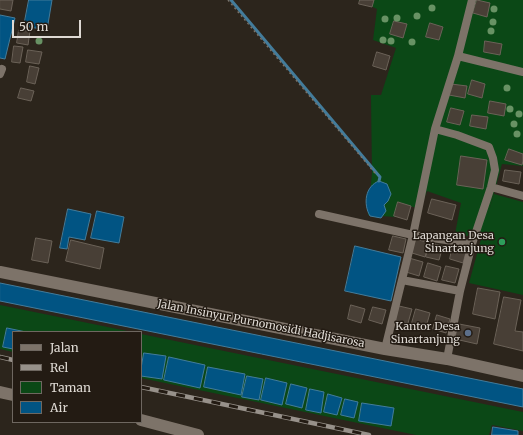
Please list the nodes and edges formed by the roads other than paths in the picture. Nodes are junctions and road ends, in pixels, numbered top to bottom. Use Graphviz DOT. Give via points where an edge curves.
graph roads {
  1 [pos="472,0"];
  2 [pos="458,56"];
  3 [pos="523,72"];
  4 [pos="435,129"];
  5 [pos="491,187"];
  6 [pos="523,196"];
  7 [pos="319,214"];
  8 [pos="413,234"];
  9 [pos="472,244"];
  10 [pos="0,272"];
  11 [pos="402,280"];
  12 [pos="460,291"];
  13 [pos="385,349"];
  14 [pos="447,359"];
  15 [pos="523,376"];
  16 [pos="0,392"];
  17 [pos="12,395"];
  18 [pos="142,420"];
  19 [pos="198,435"];
  1 -- 2 [label="street"];
  2 -- 3 [label="street"];
  2 -- 4 [label="street"];
  4 -- 5 [label="street" via="490,147 495,170"];
  4 -- 8 [label="street"];
  5 -- 6 [label="street"];
  5 -- 9 [label="street"];
  7 -- 8 [label="street"];
  8 -- 9 [label="street"];
  8 -- 11 [label="street"];
  9 -- 12 [label="street"];
  10 -- 13 [label="street, Jalan Insinyur Purnomosidi Hadjisarosa"];
  11 -- 12 [label="street"];
  11 -- 13 [label="street"];
  12 -- 14 [label="street"];
  13 -- 14 [label="street, Jalan Insinyur Purnomosidi Hadjisarosa"];
  14 -- 15 [label="street, Jalan Insinyur Purnomosidi Hadjisarosa"];
  16 -- 17 [label="street"];
  18 -- 19 [label="street"];
}
